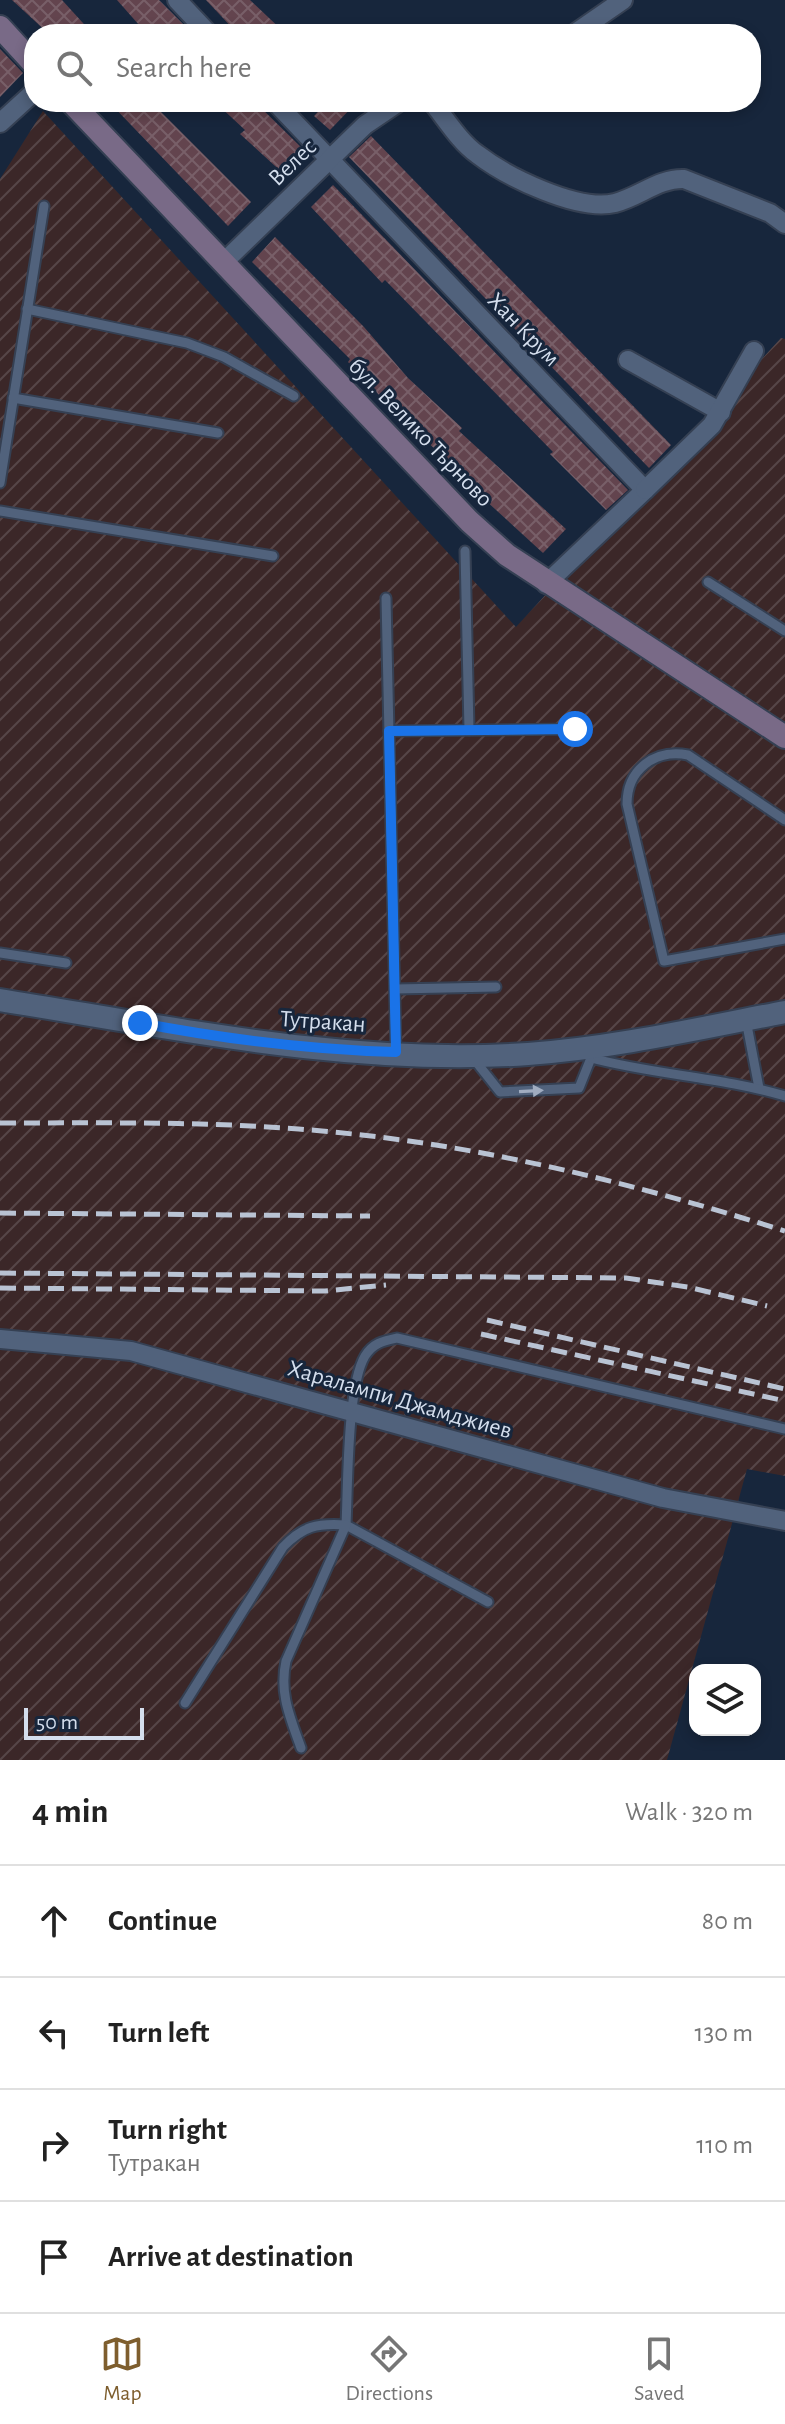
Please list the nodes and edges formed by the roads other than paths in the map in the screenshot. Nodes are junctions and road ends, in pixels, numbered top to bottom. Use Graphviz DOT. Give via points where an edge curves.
graph roads {
  1 [pos="177,0"];
  2 [pos="623,0"];
  3 [pos="200,24"];
  4 [pos="588,24"];
  5 [pos="0,27"];
  6 [pos="9,40"];
  7 [pos="24,54"];
  8 [pos="24,101"];
  9 [pos="81,112"];
  10 [pos="284,112"];
  11 [pos="384,112"];
  12 [pos="441,112"];
  13 [pos="0,123"];
  14 [pos="329,159"];
  15 [pos="44,206"];
  16 [pos="785,224"];
  17 [pos="224,262"];
  18 [pos="27,309"];
  19 [pos="754,351"];
  20 [pos="628,360"];
  21 [pos="294,396"];
  22 [pos="13,398"];
  23 [pos="721,412"];
  24 [pos="218,433"];
  25 [pos="0,483"];
  26 [pos="645,490"];
  27 [pos="0,511"];
  28 [pos="465,551"];
  29 [pos="273,556"];
  30 [pos="708,582"];
  31 [pos="546,584"];
  32 [pos="386,598"];
  33 [pos="785,631"];
  34 [pos="575,729"];
  35 [pos="469,730"];
  36 [pos="389,731"];
  37 [pos="785,737"];
  38 [pos="785,820"];
  39 [pos="785,939"];
  40 [pos="0,953"];
  41 [pos="66,963"];
  42 [pos="496,987"];
  43 [pos="395,989"];
  44 [pos="0,1000"];
  45 [pos="785,1012"];
  46 [pos="746,1020"];
  47 [pos="396,1052"];
  48 [pos="593,1053"];
  49 [pos="471,1055"];
  50 [pos="759,1088"];
  51 [pos="785,1096"];
  52 [pos="0,1339"];
  53 [pos="352,1411"];
  54 [pos="785,1429"];
  55 [pos="785,1521"];
  56 [pos="346,1525"];
  57 [pos="488,1602"];
  58 [pos="185,1703"];
  59 [pos="301,1748"];
  1 -- 3 [label="street"];
  2 -- 4 [label="street"];
  5 -- 6 [label="main road"];
  6 -- 7 [label="main road"];
  8 -- 13 [label="street"];
  9 -- 17 [label="main road, бул. Велико Търново"];
  10 -- 14 [label="street, Хан Крум"];
  11 -- 14 [label="street, Велес"];
  12 -- 16 [label="street" via="476,153 564,200 612,204 670,178 684,179"];
  14 -- 17 [label="street, Велес"];
  14 -- 26 [label="street, Хан Крум"];
  15 -- 18 [label="lane"];
  17 -- 31 [label="main road, бул. Велико Търново" via="469,521"];
  18 -- 21 [label="lane" via="187,343"];
  18 -- 22 [label="lane"];
  19 -- 23 [label="street"];
  20 -- 23 [label="street"];
  22 -- 24 [label="lane"];
  22 -- 25 [label="lane"];
  23 -- 26 [label="street"];
  26 -- 31 [label="street"];
  27 -- 29 [label="lane"];
  28 -- 35 [label="lane"];
  30 -- 33 [label="lane"];
  31 -- 37 [label="main road, бул. Велико Търново"];
  32 -- 36 [label="lane"];
  34 -- 35 [label="lane"];
  35 -- 36 [label="lane"];
  36 -- 43 [label="lane"];
  38 -- 39 [label="lane" via="688,755 673,752 647,761 627,788 664,961"];
  40 -- 41 [label="lane"];
  42 -- 43 [label="lane"];
  43 -- 47 [label="lane"];
  44 -- 47 [label="street, Тутракан" via="218,1037 324,1050"];
  45 -- 46 [label="street, Тутракан"];
  46 -- 48 [label="street, Тутракан"];
  46 -- 50 [label="lane"];
  47 -- 49 [label="street, Тутракан"];
  48 -- 49 [label="street, Тутракан"];
  49 -- 48 [label="lane, one-way" via="500,1092 579,1088"];
  48 -- 50 [label="lane" via="636,1070"];
  50 -- 51 [label="lane"];
  52 -- 53 [label="street, Харалампи Джамджиев" via="131,1351"];
  53 -- 54 [label="lane" via="364,1358 377,1342 397,1338"];
  53 -- 55 [label="street, Харалампи Джамджиев" via="663,1498"];
  53 -- 56 [label="lane"];
  56 -- 57 [label="lane"];
  56 -- 58 [label="lane" via="315,1523 283,1547"];
  56 -- 59 [label="lane" via="282,1679"];
}
